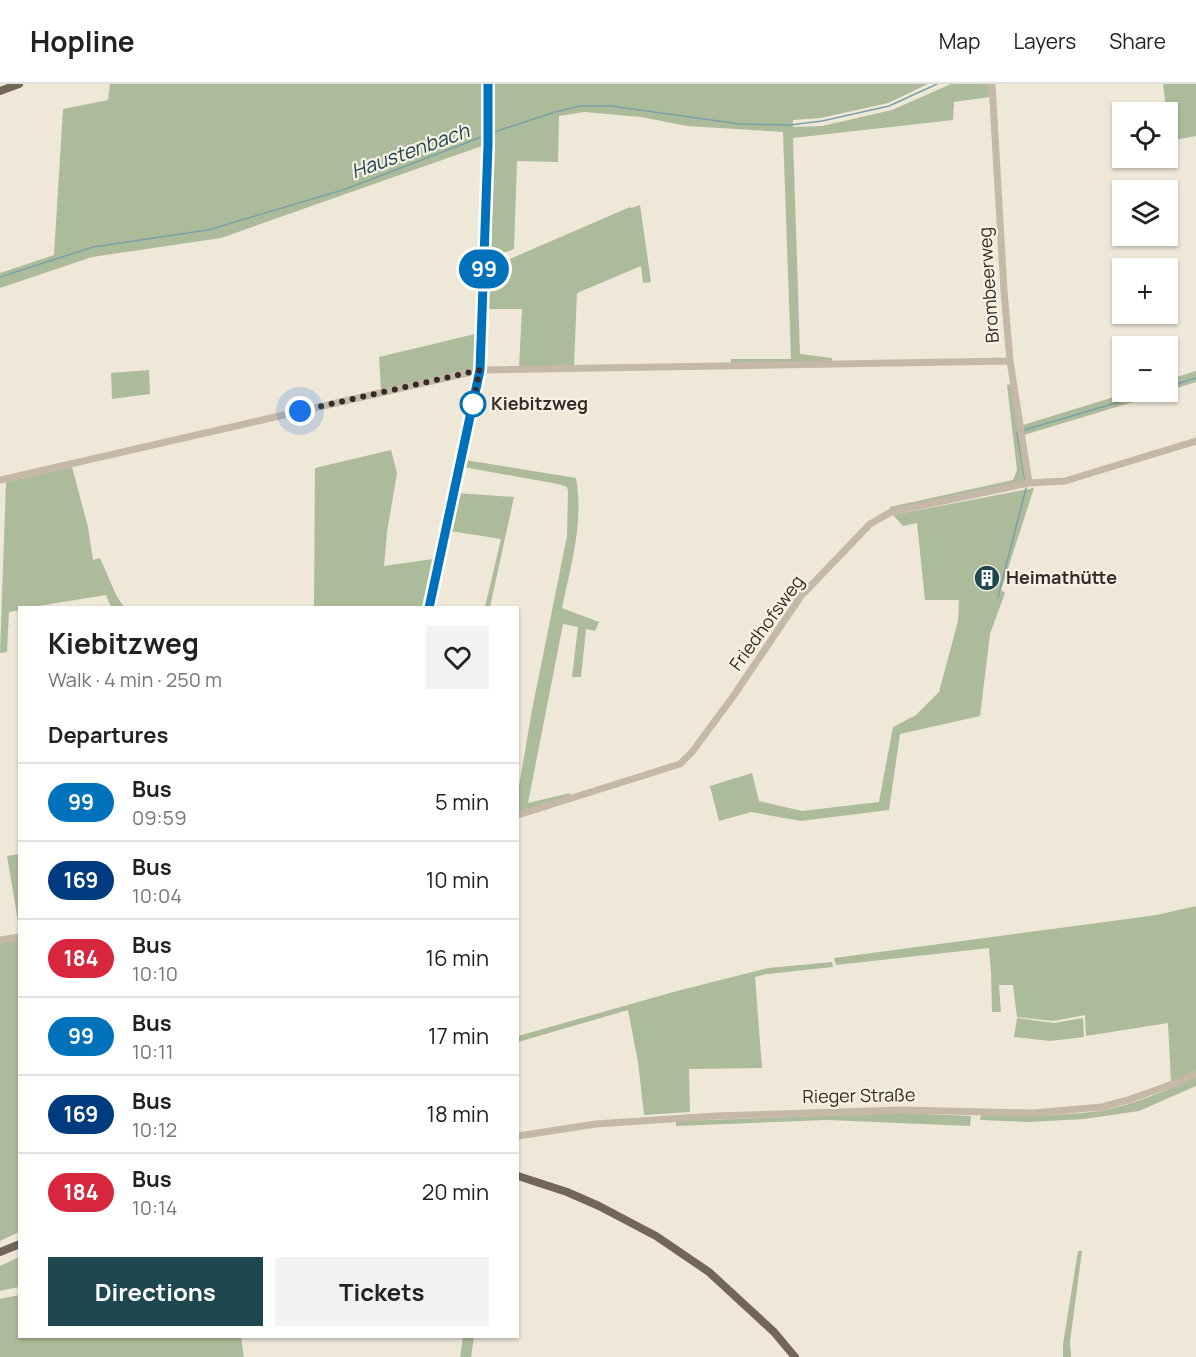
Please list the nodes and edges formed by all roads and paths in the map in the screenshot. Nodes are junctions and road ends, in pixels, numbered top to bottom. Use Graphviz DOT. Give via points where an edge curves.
graph roads {
  1 [pos="19,84"];
  2 [pos="488,84"];
  3 [pos="992,84"];
  4 [pos="0,91"];
  5 [pos="1010,361"];
  6 [pos="480,370"];
  7 [pos="1196,441"];
  8 [pos="0,480"];
  9 [pos="1029,483"];
  10 [pos="429,606"];
  11 [pos="519,815"];
  12 [pos="18,937"];
  13 [pos="0,940"];
  14 [pos="1196,1074"];
  15 [pos="519,1136"];
  16 [pos="519,1176"];
  17 [pos="18,1245"];
  18 [pos="0,1252"];
  19 [pos="795,1357"];
  1 -- 4 [label="main road"];
  2 -- 6 [label="street"];
  3 -- 5 [label="street, Brombeerweg"];
  5 -- 6 [label="street"];
  5 -- 9 [label="street, Brombeerweg"];
  6 -- 8 [label="street"];
  6 -- 10 [label="street"];
  7 -- 9 [label="street, Friedhofsweg" via="1065,481"];
  9 -- 11 [label="street, Friedhofsweg" via="891,512 870,524 801,596 732,698 680,764"];
  12 -- 13 [label="street"];
  14 -- 15 [label="street, Rieger Straße" via="1102,1107 1033,1113 902,1110 715,1116 596,1124"];
  16 -- 19 [label="main road" via="578,1196 656,1236 710,1272"];
  17 -- 18 [label="main road"];
}
